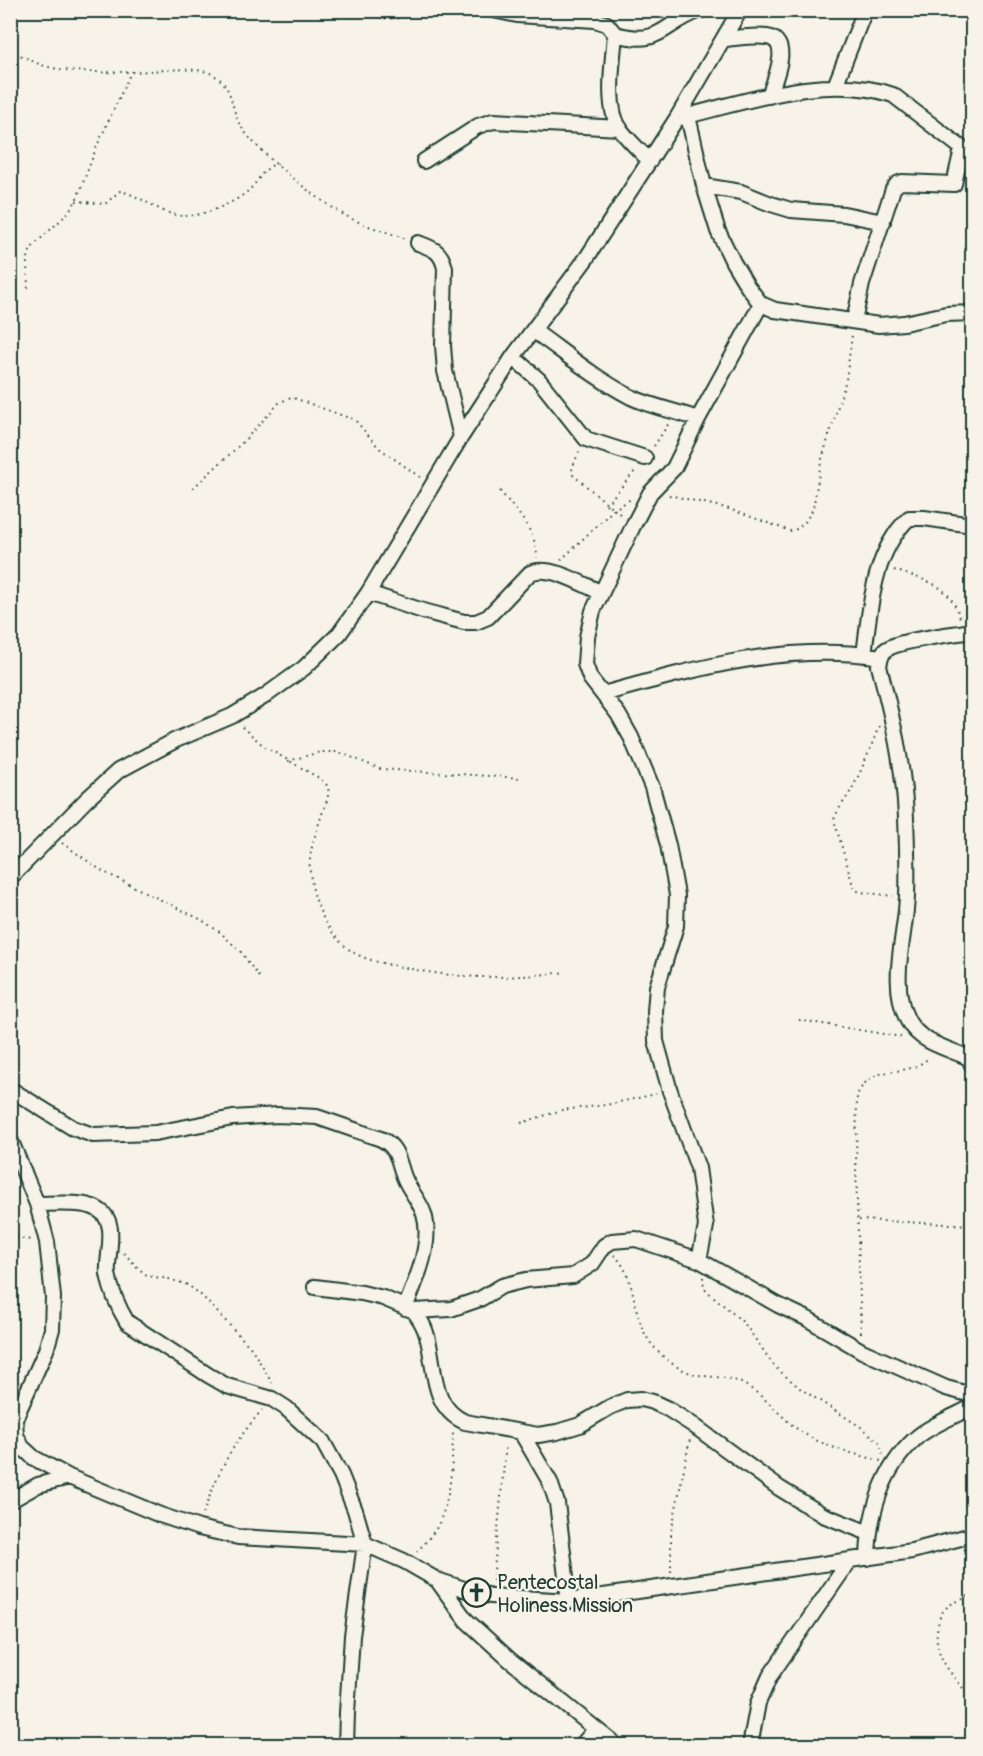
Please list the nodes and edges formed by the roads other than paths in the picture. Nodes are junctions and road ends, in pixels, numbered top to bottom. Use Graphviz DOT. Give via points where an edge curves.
graph roads {
  1 [pos="493,10"];
  2 [pos="701,10"];
  3 [pos="740,10"];
  4 [pos="865,10"];
  5 [pos="684,13"];
  6 [pos="615,34"];
  7 [pos="724,39"];
  8 [pos="836,86"];
  9 [pos="769,96"];
  10 [pos="683,117"];
  11 [pos="620,128"];
  12 [pos="967,152"];
  13 [pos="424,161"];
  14 [pos="650,161"];
  15 [pos="704,186"];
  16 [pos="883,222"];
  17 [pos="418,243"];
  18 [pos="761,304"];
  19 [pos="972,313"];
  20 [pos="854,321"];
  21 [pos="534,331"];
  22 [pos="513,357"];
  23 [pos="698,419"];
  24 [pos="461,437"];
  25 [pos="645,458"];
  26 [pos="972,525"];
  27 [pos="600,592"];
  28 [pos="369,593"];
  29 [pos="968,632"];
  30 [pos="864,655"];
  31 [pos="881,657"];
  32 [pos="603,694"];
  33 [pos="10,878"];
  34 [pos="972,1065"];
  35 [pos="10,1089"];
  36 [pos="10,1139"];
  37 [pos="37,1204"];
  38 [pos="702,1262"];
  39 [pos="315,1287"];
  40 [pos="410,1310"];
  41 [pos="972,1395"];
  42 [pos="972,1407"];
  43 [pos="13,1423"];
  44 [pos="522,1434"];
  45 [pos="69,1477"];
  46 [pos="10,1501"];
  47 [pos="869,1533"];
  48 [pos="968,1536"];
  49 [pos="365,1544"];
  50 [pos="868,1558"];
  51 [pos="850,1560"];
  52 [pos="437,1580"];
  53 [pos="569,1601"];
  54 [pos="596,1730"];
  55 [pos="346,1746"];
  56 [pos="581,1746"];
  57 [pos="617,1746"];
  58 [pos="750,1746"];
  1 -- 6 [label="street" via="595,20 607,24"];
  2 -- 5 [label="street"];
  3 -- 7 [label="street"];
  4 -- 8 [label="street"];
  5 -- 6 [label="street" via="662,33 648,38"];
  6 -- 11 [label="street" via="613,113"];
  7 -- 9 [label="street" via="768,37 779,45 782,56"];
  7 -- 10 [label="street"];
  8 -- 9 [label="street"];
  8 -- 12 [label="street" via="893,95"];
  9 -- 10 [label="street"];
  10 -- 14 [label="street"];
  10 -- 15 [label="street"];
  11 -- 13 [label="street" via="493,121 478,126"];
  11 -- 14 [label="street"];
  12 -- 16 [label="street" via="954,184 897,184"];
  14 -- 21 [label="street"];
  15 -- 16 [label="street" via="741,192 791,210"];
  15 -- 18 [label="street" via="728,252"];
  16 -- 20 [label="street"];
  17 -- 24 [label="street" via="442,256 445,268 442,346"];
  18 -- 20 [label="street" via="776,310"];
  18 -- 23 [label="street"];
  19 -- 20 [label="street" via="904,323"];
  21 -- 22 [label="street"];
  21 -- 23 [label="street" via="630,396"];
  22 -- 24 [label="street"];
  22 -- 25 [label="street" via="539,380 585,439"];
  23 -- 27 [label="street" via="674,468 650,493"];
  24 -- 28 [label="street"];
  26 -- 30 [label="street" via="909,518 897,530 880,564"];
  27 -- 28 [label="street" via="544,570 530,573 488,616 476,622 423,611"];
  27 -- 32 [label="street" via="587,637 585,664"];
  28 -- 33 [label="street" via="339,634 316,657 232,716 118,771"];
  29 -- 31 [label="street" via="905,643 886,649"];
  30 -- 31 [label="street"];
  30 -- 32 [label="street" via="756,657"];
  31 -- 34 [label="street" via="879,666 897,743 906,815 907,897 899,977 902,1006 909,1023 928,1041 969,1058"];
  32 -- 38 [label="street" via="631,736 652,787 677,895 676,926 657,987 656,1041 698,1168 706,1226"];
  35 -- 40 [label="street" via="73,1128 93,1135 155,1133 234,1118 278,1115 317,1117 381,1138 391,1144 399,1157 411,1192 424,1212 427,1229"];
  36 -- 37 [label="street"];
  37 -- 43 [label="street" via="47,1242 52,1329"];
  37 -- 49 [label="street" via="82,1205 103,1213 111,1237 109,1279 127,1322 227,1386 272,1399 323,1442 341,1475"];
  38 -- 40 [label="street" via="636,1239 622,1239 604,1246 592,1264 573,1276 502,1286 451,1309"];
  38 -- 41 [label="street" via="862,1351"];
  39 -- 40 [label="street" via="383,1298"];
  40 -- 44 [label="street" via="427,1335 436,1386 454,1417"];
  42 -- 47 [label="street" via="916,1437 892,1465"];
  43 -- 45 [label="street" via="22,1447"];
  44 -- 47 [label="street" via="538,1435 580,1425 627,1400 653,1402 693,1425 814,1510"];
  44 -- 53 [label="street" via="550,1482 557,1503"];
  45 -- 46 [label="street" via="38,1485"];
  45 -- 49 [label="street" via="160,1515 238,1537"];
  47 -- 50 [label="street"];
  48 -- 50 [label="street"];
  49 -- 52 [label="street"];
  49 -- 55 [label="street" via="352,1636"];
  50 -- 51 [label="street"];
  51 -- 53 [label="street"];
  51 -- 58 [label="street" via="770,1676 758,1703"];
  52 -- 53 [label="street" via="491,1596"];
  52 -- 54 [label="street" via="465,1620"];
  54 -- 56 [label="street"];
  54 -- 57 [label="street"];
}
